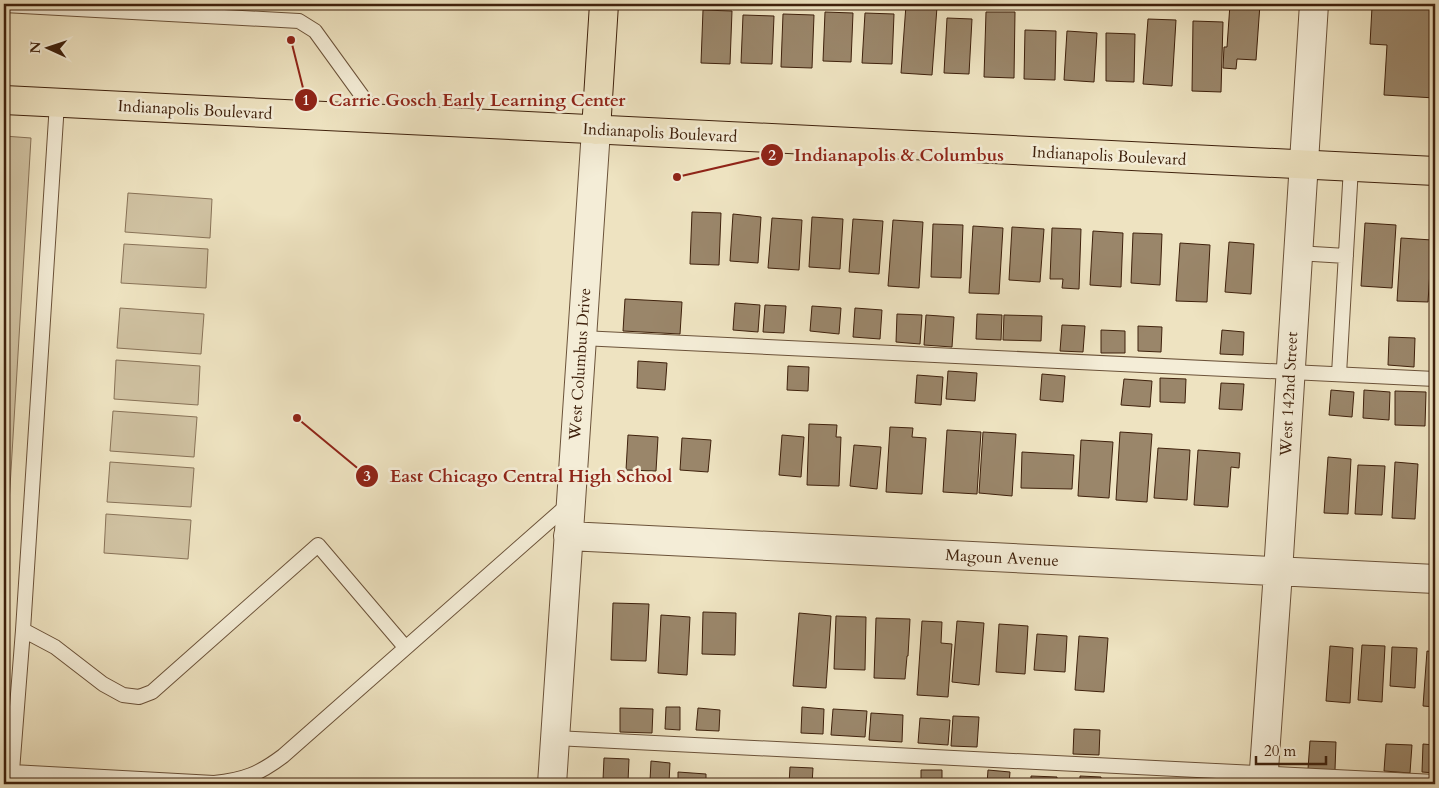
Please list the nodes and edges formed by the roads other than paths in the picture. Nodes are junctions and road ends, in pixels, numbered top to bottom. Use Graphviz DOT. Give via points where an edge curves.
graph roads {
  1 [pos="604,4"];
  2 [pos="1314,4"];
  3 [pos="4,5"];
  4 [pos="4,100"];
  5 [pos="57,103"];
  6 [pos="379,120"];
  7 [pos="596,130"];
  8 [pos="1303,165"];
  9 [pos="1350,168"];
  10 [pos="1435,171"];
  11 [pos="1298,253"];
  12 [pos="1346,256"];
  13 [pos="582,338"];
  14 [pos="1290,372"];
  15 [pos="1338,374"];
  16 [pos="1435,379"];
  17 [pos="570,503"];
  18 [pos="568,536"];
  19 [pos="1278,572"];
  20 [pos="1435,580"];
  21 [pos="23,630"];
  22 [pos="405,647"];
  23 [pos="555,738"];
  24 [pos="12,778"];
  25 [pos="1264,779"];
  26 [pos="1435,782"];
  27 [pos="552,784"];
  1 -- 7 [label="main road, West Columbus Drive"];
  2 -- 8 [label="street, West 142nd Street"];
  3 -- 6 [label="lane" via="299,21 315,32"];
  4 -- 5 [label="main road, Indianapolis Boulevard"];
  5 -- 6 [label="main road, Indianapolis Boulevard"];
  5 -- 21 [label="lane"];
  6 -- 7 [label="main road, Indianapolis Boulevard"];
  7 -- 8 [label="main road, Indianapolis Boulevard"];
  7 -- 13 [label="street, West Columbus Drive"];
  8 -- 9 [label="main road, Indianapolis Boulevard"];
  8 -- 11 [label="street, West 142nd Street"];
  9 -- 10 [label="main road, Indianapolis Boulevard"];
  9 -- 12 [label="lane"];
  11 -- 12 [label="lane"];
  11 -- 14 [label="street, West 142nd Street"];
  12 -- 15 [label="lane"];
  13 -- 14 [label="lane"];
  13 -- 17 [label="street, West Columbus Drive"];
  14 -- 15 [label="lane"];
  14 -- 19 [label="street, West 142nd Street"];
  15 -- 16 [label="lane"];
  17 -- 18 [label="street, West Columbus Drive"];
  17 -- 22 [label="lane"];
  18 -- 19 [label="street, Magoun Avenue"];
  18 -- 23 [label="street, West Columbus Drive"];
  19 -- 20 [label="street, Magoun Avenue"];
  19 -- 25 [label="street, West 142nd Street"];
  21 -- 22 [label="lane" via="55,646 103,684 123,695 139,697 152,692 318,545"];
  21 -- 24 [label="lane"];
  22 -- 24 [label="lane" via="283,756 251,776 214,783"];
  23 -- 25 [label="lane"];
  23 -- 27 [label="street, West Columbus Drive"];
  25 -- 26 [label="lane"];
}
